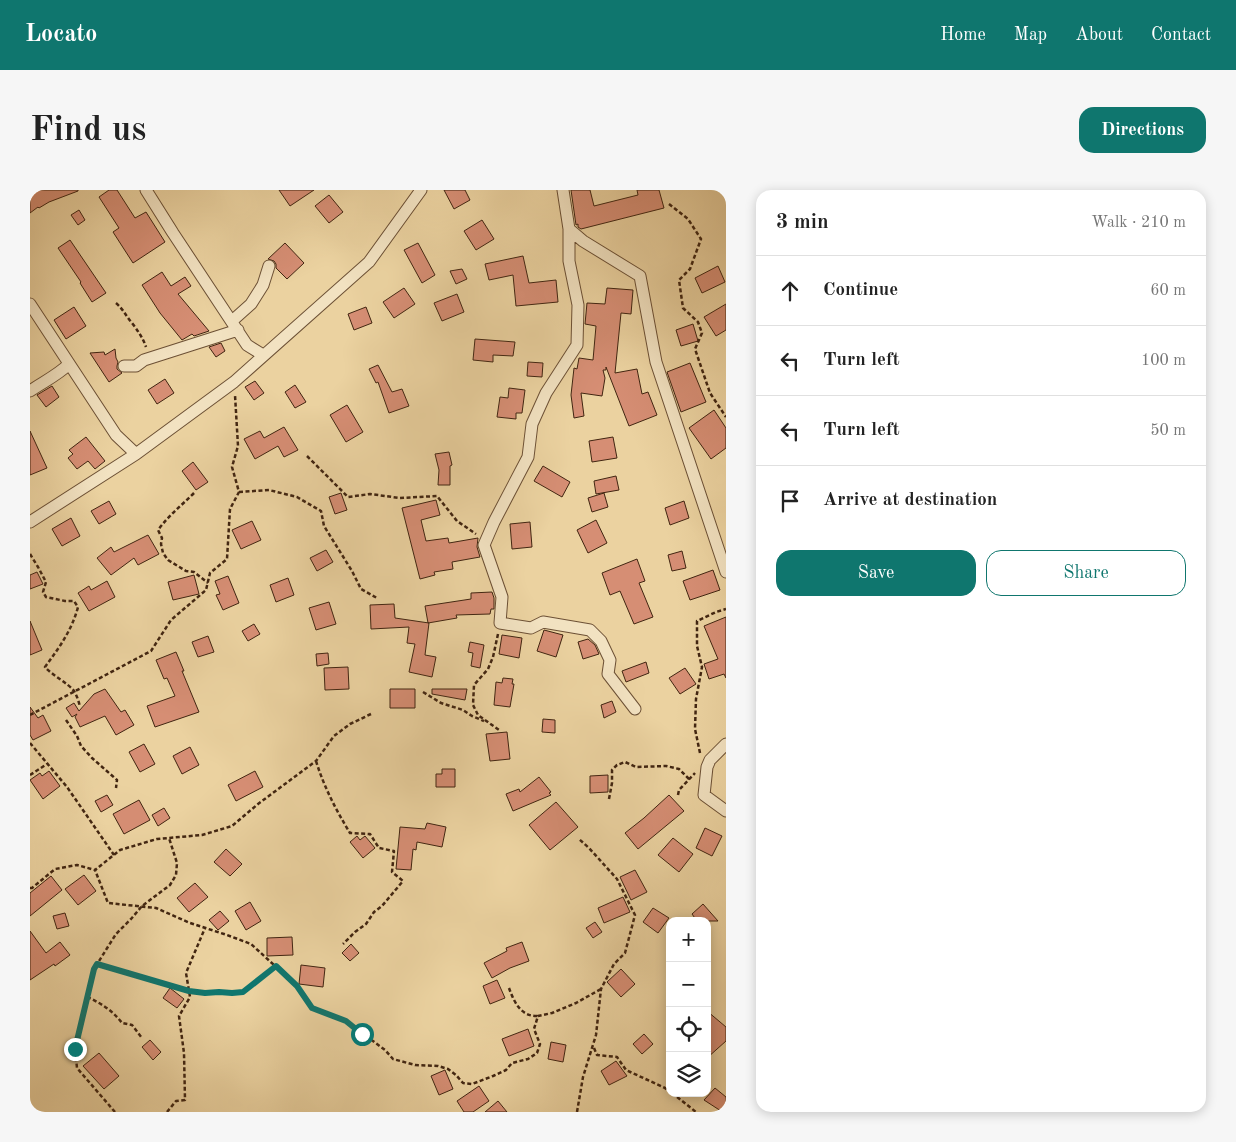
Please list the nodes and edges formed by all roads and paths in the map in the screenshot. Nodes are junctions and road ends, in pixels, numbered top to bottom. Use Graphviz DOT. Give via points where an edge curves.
graph roads {
  1 [pos="146,190"];
  2 [pos="421,190"];
  3 [pos="563,190"];
  4 [pos="669,204"];
  5 [pos="569,229"];
  6 [pos="269,266"];
  7 [pos="116,303"];
  8 [pos="30,304"];
  9 [pos="235,326"];
  10 [pos="263,355"];
  11 [pos="150,358"];
  12 [pos="69,364"];
  13 [pos="124,366"];
  14 [pos="234,382"];
  15 [pos="30,391"];
  16 [pos="726,417"];
  17 [pos="136,454"];
  18 [pos="306,456"];
  19 [pos="239,492"];
  20 [pos="194,493"];
  21 [pos="30,522"];
  22 [pos="484,544"];
  23 [pos="30,554"];
  24 [pos="726,572"];
  25 [pos="208,583"];
  26 [pos="377,598"];
  27 [pos="726,609"];
  28 [pos="500,623"];
  29 [pos="75,692"];
  30 [pos="423,692"];
  31 [pos="80,707"];
  32 [pos="635,709"];
  33 [pos="370,714"];
  34 [pos="30,715"];
  35 [pos="66,720"];
  36 [pos="487,722"];
  37 [pos="499,730"];
  38 [pos="30,743"];
  39 [pos="726,744"];
  40 [pos="710,760"];
  41 [pos="316,761"];
  42 [pos="47,764"];
  43 [pos="30,775"];
  44 [pos="689,779"];
  45 [pos="116,788"];
  46 [pos="678,795"];
  47 [pos="609,799"];
  48 [pos="726,811"];
  49 [pos="169,838"];
  50 [pos="579,839"];
  51 [pos="114,855"];
  52 [pos="96,870"];
  53 [pos="30,888"];
  54 [pos="142,906"];
  55 [pos="205,928"];
  56 [pos="343,944"];
  57 [pos="97,964"];
  58 [pos="276,966"];
  59 [pos="509,988"];
  60 [pos="601,989"];
  61 [pos="189,991"];
  62 [pos="86,997"];
  63 [pos="538,1016"];
  64 [pos="142,1038"];
  65 [pos="593,1046"];
  66 [pos="666,1089"];
  67 [pos="677,1097"];
  68 [pos="115,1112"];
  69 [pos="167,1112"];
  70 [pos="577,1112"];
  71 [pos="696,1112"];
  1 -- 9 [label="street"];
  2 -- 10 [label="street" via="369,262"];
  3 -- 5 [label="street"];
  4 -- 16 [label="path" via="688,219 701,239 690,269 679,280 683,308 698,322 702,333 694,349 710,393"];
  5 -- 22 [label="street" via="569,261 578,305 577,345 546,393 532,424 528,457"];
  5 -- 24 [label="street" via="640,276 656,362"];
  6 -- 9 [label="street" via="263,285"];
  7 -- 11 [label="path" via="143,338"];
  8 -- 12 [label="street"];
  9 -- 10 [label="street" via="247,345"];
  9 -- 11 [label="street"];
  10 -- 14 [label="street"];
  11 -- 13 [label="street" via="136,366"];
  12 -- 15 [label="street"];
  12 -- 17 [label="street" via="116,435"];
  14 -- 17 [label="street"];
  14 -- 19 [label="path" via="238,446 232,467"];
  17 -- 21 [label="street"];
  18 -- 22 [label="path" via="348,498 370,494 400,498 437,496 457,521 478,535"];
  19 -- 25 [label="path" via="230,509 227,560 210,573"];
  19 -- 26 [label="path" via="269,490 297,497 321,511 324,526 361,589"];
  20 -- 25 [label="path" via="158,530 168,560 194,572"];
  22 -- 28 [label="street" via="502,597"];
  23 -- 29 [label="path" via="46,582 43,592 46,597 74,601 78,607 67,636 45,667"];
  25 -- 29 [label="path" via="206,590 171,620 151,651"];
  27 -- 40 [label="path" via="698,621 697,646 702,667 695,729 701,755"];
  28 -- 32 [label="street" via="531,628 543,622 590,630 601,641 610,660 608,674"];
  28 -- 36 [label="path" via="491,663 474,685 473,705"];
  29 -- 31 [label="path"];
  29 -- 34 [label="path"];
  30 -- 36 [label="path"];
  33 -- 41 [label="path" via="334,736"];
  35 -- 45 [label="path" via="81,746 117,780"];
  36 -- 37 [label="path"];
  38 -- 42 [label="path"];
  39 -- 40 [label="street"];
  40 -- 44 [label="path"];
  40 -- 48 [label="street" via="706,767 704,795"];
  41 -- 49 [label="path" via="232,826 202,836"];
  41 -- 56 [label="path" via="339,816 350,833 370,834 379,848 394,851 392,872 403,881 366,924"];
  42 -- 43 [label="path"];
  42 -- 51 [label="path"];
  44 -- 46 [label="path"];
  44 -- 47 [label="path" via="679,769 636,767 625,762 612,770"];
  49 -- 51 [label="path" via="120,850"];
  49 -- 54 [label="path" via="177,863 176,874 170,885"];
  50 -- 60 [label="path" via="617,879 635,915 625,953 614,964"];
  51 -- 52 [label="path"];
  52 -- 53 [label="path" via="77,865 55,869"];
  52 -- 54 [label="path" via="108,903"];
  54 -- 55 [label="path" via="156,908"];
  54 -- 57 [label="path" via="116,934"];
  55 -- 58 [label="path" via="251,944"];
  55 -- 61 [label="path" via="186,973"];
  57 -- 61 [label="path"];
  57 -- 62 [label="path"];
  58 -- 61 [label="path" via="243,992"];
  58 -- 63 [label="path" via="297,986 312,1008 346,1021 393,1059 448,1069 463,1083 472,1084 493,1076 512,1063 537,1054 540,1044 534,1029"];
  59 -- 63 [label="path" via="520,1010 528,1016"];
  60 -- 63 [label="path" via="576,1003"];
  60 -- 65 [label="path"];
  61 -- 69 [label="path" via="190,997 179,1016 185,1100 176,1100"];
  62 -- 64 [label="path" via="98,1001 122,1023 132,1025"];
  62 -- 68 [label="path" via="75,1049 77,1068"];
  65 -- 66 [label="path" via="597,1055 617,1057 626,1070"];
  65 -- 70 [label="path"];
  67 -- 71 [label="path"];
}
